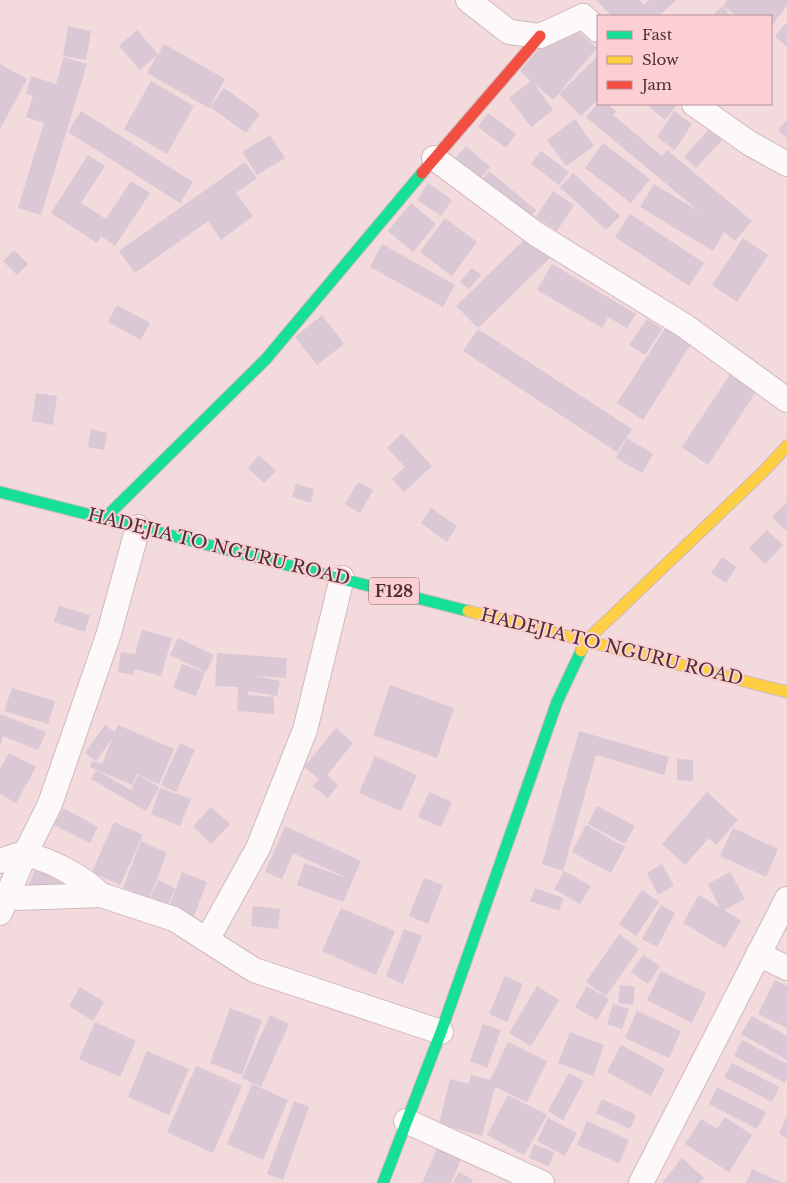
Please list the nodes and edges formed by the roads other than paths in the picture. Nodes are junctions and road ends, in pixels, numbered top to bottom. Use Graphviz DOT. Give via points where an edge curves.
graph roads {
  1 [pos="468,0"];
  2 [pos="591,15"];
  3 [pos="540,36"];
  4 [pos="695,105"];
  5 [pos="434,158"];
  6 [pos="787,164"];
  7 [pos="787,400"];
  8 [pos="787,446"];
  9 [pos="0,492"];
  10 [pos="105,518"];
  11 [pos="138,527"];
  12 [pos="342,578"];
  13 [pos="587,640"];
  14 [pos="787,692"];
  15 [pos="25,854"];
  16 [pos="0,861"];
  17 [pos="101,895"];
  18 [pos="787,899"];
  19 [pos="2,902"];
  20 [pos="208,940"];
  21 [pos="758,954"];
  22 [pos="787,968"];
  23 [pos="442,1032"];
  24 [pos="406,1120"];
  25 [pos="383,1183"];
  26 [pos="542,1183"];
  27 [pos="641,1183"];
  1 -- 3 [label="street" via="509,32"];
  2 -- 3 [label="street"];
  3 -- 5 [label="street"];
  4 -- 6 [label="street" via="749,143"];
  5 -- 7 [label="street" via="536,234 685,326"];
  5 -- 10 [label="street" via="266,359"];
  8 -- 13 [label="street"];
  9 -- 10 [label="street, HADEJIA TO NGURU ROAD / F128"];
  10 -- 11 [label="street, HADEJIA TO NGURU ROAD / F128"];
  11 -- 12 [label="street, HADEJIA TO NGURU ROAD / F128"];
  11 -- 15 [label="street" via="100,660 50,804"];
  12 -- 13 [label="street, HADEJIA TO NGURU ROAD / F128"];
  12 -- 20 [label="street" via="305,730 258,848"];
  13 -- 14 [label="street, HADEJIA TO NGURU ROAD / F128"];
  13 -- 23 [label="street" via="557,702"];
  15 -- 16 [label="street"];
  15 -- 17 [label="street" via="89,883"];
  15 -- 19 [label="street"];
  17 -- 19 [label="street"];
  17 -- 20 [label="street" via="174,919"];
  18 -- 21 [label="street"];
  20 -- 23 [label="street" via="254,970"];
  21 -- 22 [label="street"];
  21 -- 27 [label="street"];
  23 -- 24 [label="street"];
  24 -- 25 [label="street"];
  24 -- 26 [label="street"];
}
